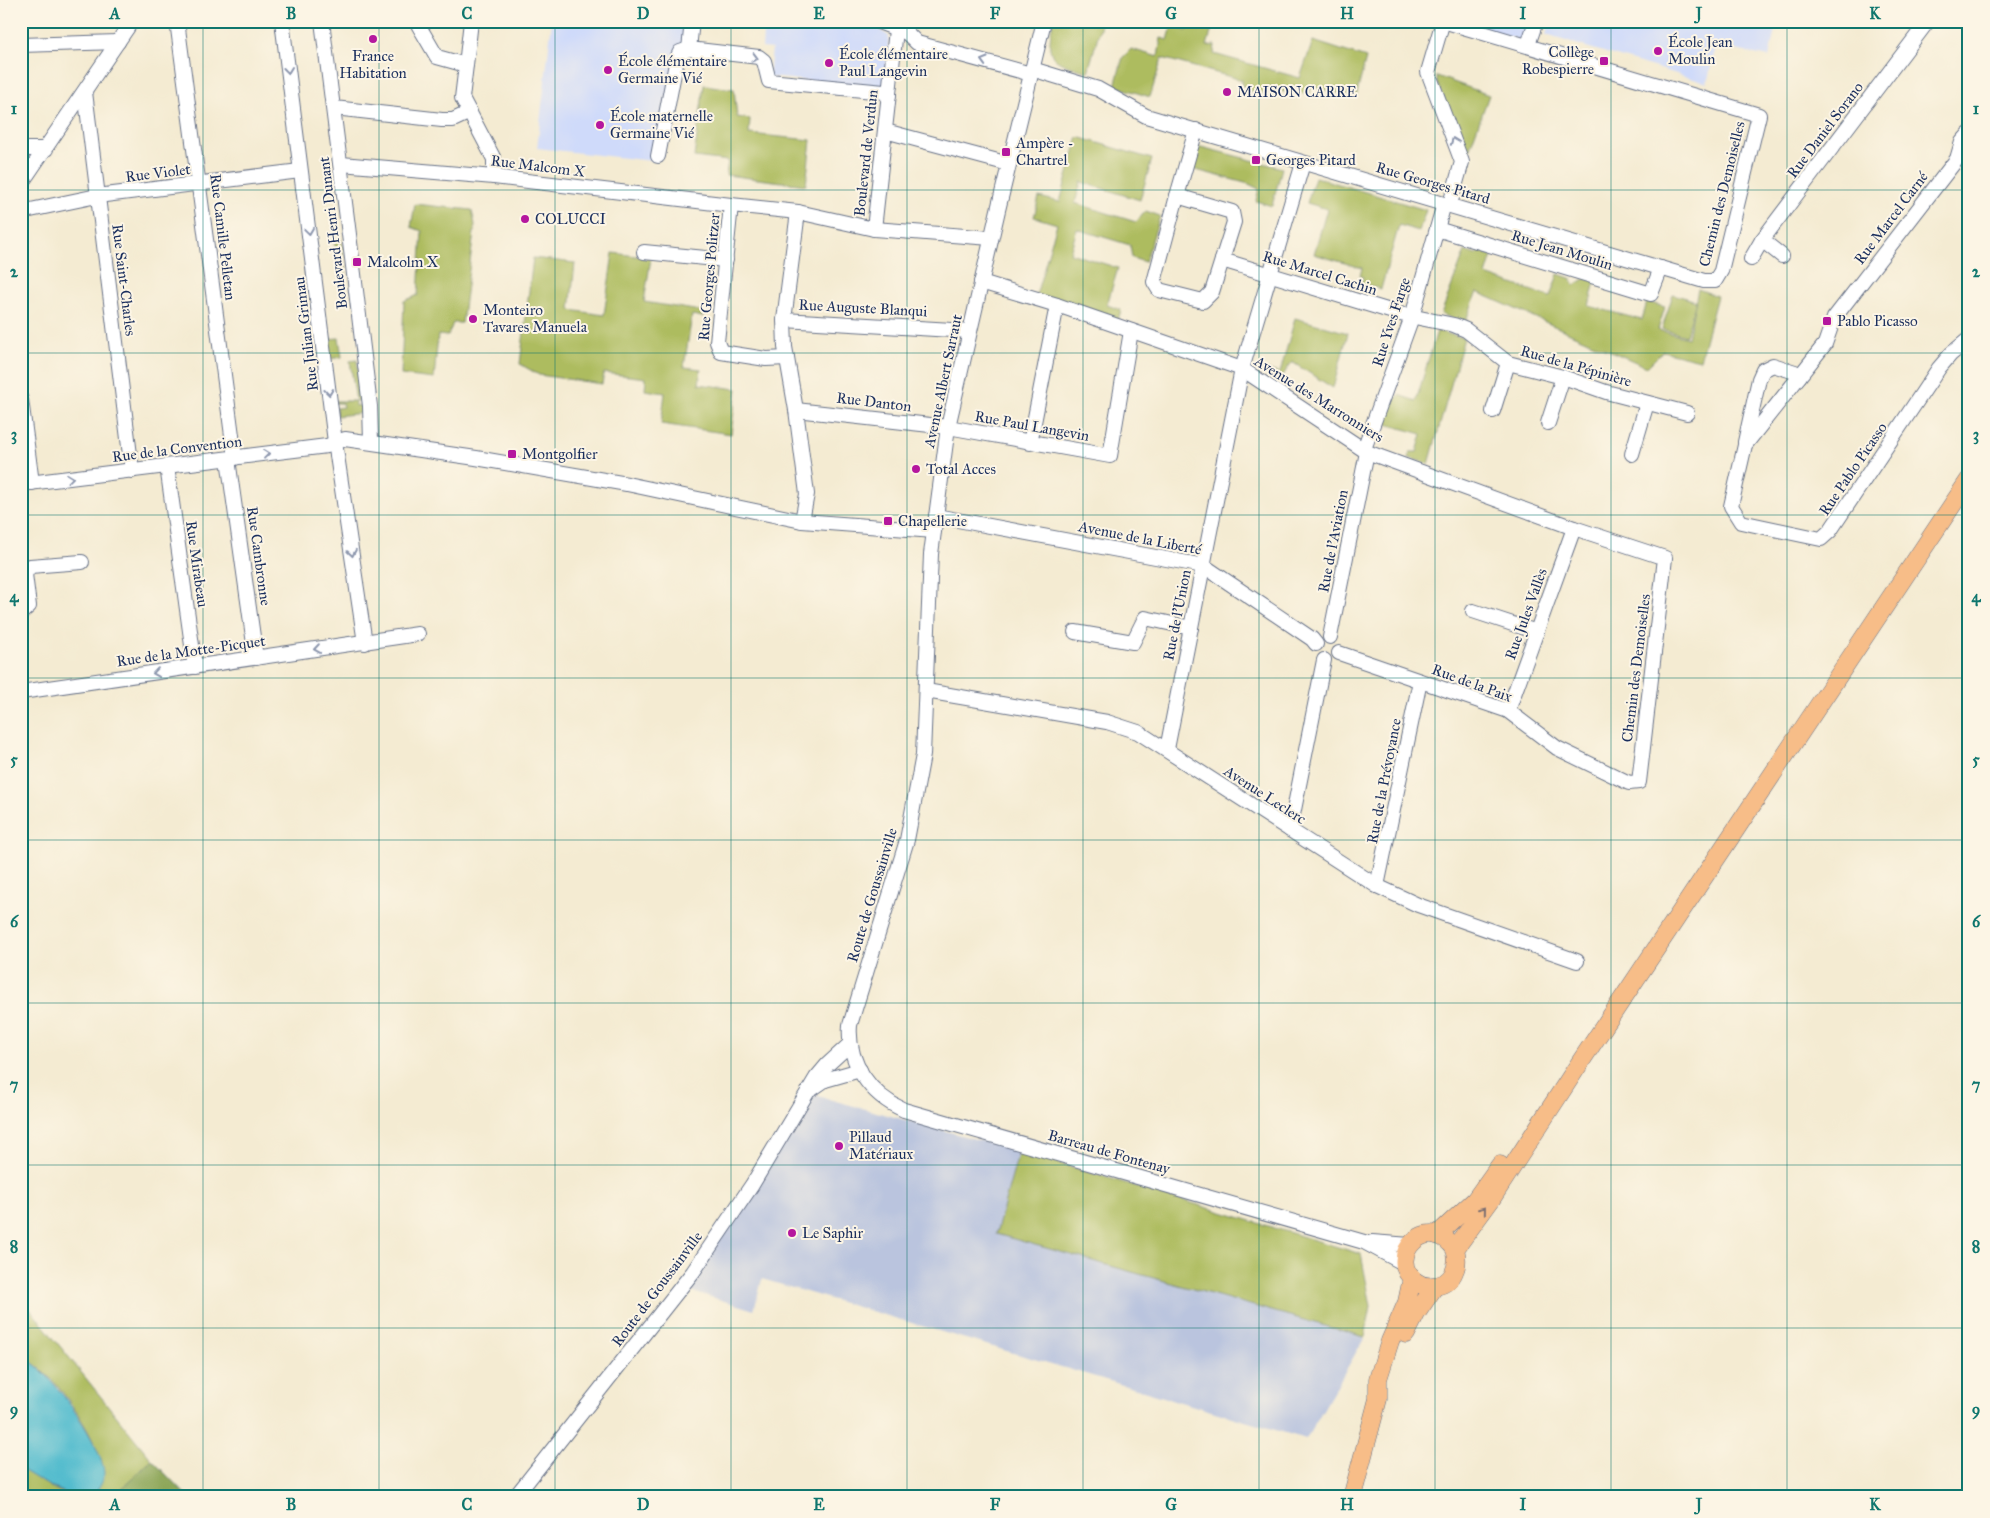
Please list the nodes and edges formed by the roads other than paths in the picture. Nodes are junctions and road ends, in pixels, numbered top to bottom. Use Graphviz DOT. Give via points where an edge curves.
graph roads {
  1 [pos="132,21"];
  2 [pos="177,21"];
  3 [pos="282,21"];
  4 [pos="322,21"];
  5 [pos="416,21"];
  6 [pos="471,21"];
  7 [pos="692,21"];
  8 [pos="876,21"];
  9 [pos="1044,21"];
  10 [pos="1443,21"];
  11 [pos="1536,21"];
  12 [pos="1928,21"];
  13 [pos="897,25"];
  14 [pos="118,42"];
  15 [pos="21,45"];
  16 [pos="1528,45"];
  17 [pos="690,48"];
  18 [pos="466,65"];
  19 [pos="1032,72"];
  20 [pos="85,92"];
  21 [pos="889,95"];
  22 [pos="334,108"];
  23 [pos="470,112"];
  24 [pos="1196,130"];
  25 [pos="885,132"];
  26 [pos="1969,134"];
  27 [pos="46,148"];
  28 [pos="21,149"];
  29 [pos="658,156"];
  30 [pos="1302,163"];
  31 [pos="340,164"];
  32 [pos="1009,164"];
  33 [pos="300,171"];
  34 [pos="494,177"];
  35 [pos="21,184"];
  36 [pos="200,185"];
  37 [pos="97,196"];
  38 [pos="1177,196"];
  39 [pos="1447,204"];
  40 [pos="731,205"];
  41 [pos="21,212"];
  42 [pos="798,212"];
  43 [pos="874,229"];
  44 [pos="1437,229"];
  45 [pos="991,238"];
  46 [pos="1762,240"];
  47 [pos="644,252"];
  48 [pos="1782,256"];
  49 [pos="1751,259"];
  50 [pos="726,260"];
  51 [pos="1222,260"];
  52 [pos="1661,268"];
  53 [pos="1269,275"];
  54 [pos="1716,281"];
  55 [pos="981,282"];
  56 [pos="1057,305"];
  57 [pos="1412,317"];
  58 [pos="1834,318"];
  59 [pos="784,320"];
  60 [pos="1466,330"];
  61 [pos="970,331"];
  62 [pos="1131,331"];
  63 [pos="1969,339"];
  64 [pos="786,358"];
  65 [pos="1508,364"];
  66 [pos="1242,369"];
  67 [pos="1563,377"];
  68 [pos="1799,377"];
  69 [pos="21,399"];
  70 [pos="1647,403"];
  71 [pos="796,410"];
  72 [pos="1493,412"];
  73 [pos="1687,414"];
  74 [pos="1548,423"];
  75 [pos="948,427"];
  76 [pos="335,442"];
  77 [pos="371,442"];
  78 [pos="1030,443"];
  79 [pos="1745,445"];
  80 [pos="1366,450"];
  81 [pos="1632,454"];
  82 [pos="232,458"];
  83 [pos="167,466"];
  84 [pos="132,471"];
  85 [pos="1969,480"];
  86 [pos="26,483"];
  87 [pos="936,516"];
  88 [pos="802,521"];
  89 [pos="1574,528"];
  90 [pos="934,531"];
  91 [pos="1665,558"];
  92 [pos="82,562"];
  93 [pos="1204,566"];
  94 [pos="1473,611"];
  95 [pos="21,613"];
  96 [pos="1191,628"];
  97 [pos="1074,632"];
  98 [pos="1537,632"];
  99 [pos="418,634"];
  100 [pos="1330,637"];
  101 [pos="365,643"];
  102 [pos="1316,644"];
  103 [pos="1339,653"];
  104 [pos="256,658"];
  105 [pos="1324,660"];
  106 [pos="195,667"];
  107 [pos="1420,681"];
  108 [pos="926,691"];
  109 [pos="21,692"];
  110 [pos="1508,711"];
  111 [pos="1167,749"];
  112 [pos="923,755"];
  113 [pos="1640,782"];
  114 [pos="1290,830"];
  115 [pos="1377,886"];
  116 [pos="1577,961"];
  117 [pos="850,1044"];
  118 [pos="1583,1058"];
  119 [pos="860,1070"];
  120 [pos="809,1090"];
  121 [pos="1438,1235"];
  122 [pos="1364,1242"];
  123 [pos="1410,1245"];
  124 [pos="1455,1249"];
  125 [pos="1408,1271"];
  126 [pos="1435,1286"];
  127 [pos="1378,1399"];
  128 [pos="516,1497"];
  129 [pos="1352,1497"];
  1 -- 14 [label="street"];
  2 -- 36 [label="street, Rue Camille Pelletan"];
  3 -- 33 [label="street, Rue Julian Grimau, one-way"];
  4 -- 22 [label="street, Boulevard Henri Dunant"];
  5 -- 18 [label="street" via="437,58"];
  6 -- 18 [label="street"];
  7 -- 17 [label="street"];
  8 -- 13 [label="street, Rue Georges Pitard"];
  9 -- 19 [label="street, Avenue Albert Sarraut"];
  10 -- 16 [label="street"];
  39 -- 10 [label="street, Rue Yves Farge, one-way" via="1462,162 1428,72"];
  11 -- 16 [label="street"];
  12 -- 46 [label="street, Rue Daniel Sorano"];
  19 -- 13 [label="street, Rue Georges Pitard, one-way" via="917,42"];
  13 -- 21 [label="street, Boulevard de Verdun"];
  14 -- 15 [label="street"];
  14 -- 20 [label="street"];
  16 -- 54 [label="street, Chemin des Demoiselles" via="1758,115"];
  17 -- 21 [label="street, one-way" via="759,58 764,61 769,81"];
  17 -- 29 [label="street" via="680,52 677,58"];
  18 -- 23 [label="street" via="462,98"];
  19 -- 24 [label="street, Rue Georges Pitard" via="1098,89 1139,113"];
  19 -- 32 [label="street, Avenue Albert Sarraut"];
  20 -- 27 [label="street"];
  20 -- 37 [label="street, Rue Saint-Charles"];
  21 -- 25 [label="street, Boulevard de Verdun"];
  22 -- 23 [label="street" via="442,120 453,120"];
  22 -- 31 [label="street, Boulevard Henri Dunant"];
  23 -- 34 [label="street" via="494,159"];
  24 -- 30 [label="street, Rue Georges Pitard"];
  24 -- 38 [label="street"];
  25 -- 32 [label="street"];
  25 -- 43 [label="street, Boulevard de Verdun"];
  26 -- 58 [label="street, Rue Marcel Carné" via="1962,142 1957,159"];
  27 -- 28 [label="street"];
  27 -- 35 [label="street"];
  30 -- 39 [label="street, Rue Georges Pitard"];
  30 -- 53 [label="street, Rue de l'Union"];
  31 -- 34 [label="street, Rue Malcom X"];
  31 -- 77 [label="street, Boulevard Henri Dunant" via="370,406"];
  32 -- 45 [label="street, Avenue Albert Sarraut"];
  33 -- 36 [label="street, Rue Violet"];
  33 -- 76 [label="street, Rue Julian Grimau, one-way"];
  34 -- 40 [label="street, Rue Malcom X"];
  36 -- 37 [label="street, Rue Violet"];
  36 -- 82 [label="street, Rue Camille Pelletan"];
  37 -- 41 [label="street, Rue Violet"];
  37 -- 84 [label="street, Rue Saint-Charles"];
  38 -- 51 [label="street" via="1232,212 1234,222"];
  38 -- 51 [label="street" via="1154,282 1159,290 1203,301 1212,292"];
  39 -- 44 [label="street, Rue Yves Farge"];
  39 -- 52 [label="street, Rue Georges Pitard"];
  40 -- 42 [label="street, Rue Georges Politzer"];
  40 -- 50 [label="street, Rue Georges Politzer"];
  42 -- 43 [label="street, Rue Georges Politzer"];
  42 -- 59 [label="street"];
  43 -- 45 [label="street, Rue Georges Politzer"];
  44 -- 52 [label="street, Rue Jean Moulin" via="1651,294"];
  44 -- 57 [label="street, Rue Yves Farge"];
  45 -- 55 [label="street, Avenue Albert Sarraut"];
  46 -- 48 [label="street"];
  46 -- 49 [label="street, Rue Daniel Sorano"];
  47 -- 50 [label="street"];
  50 -- 64 [label="street, Rue Georges Politzer" via="717,342 720,352"];
  51 -- 53 [label="street, Rue Marcel Cachin"];
  52 -- 54 [label="street, Rue Georges Pitard" via="1704,281"];
  53 -- 57 [label="street, Rue Marcel Cachin"];
  53 -- 66 [label="street, Rue de l'Union"];
  55 -- 56 [label="street, Avenue des Marronniers"];
  55 -- 61 [label="street, Avenue Albert Sarraut"];
  56 -- 62 [label="street, Avenue des Marronniers"];
  56 -- 78 [label="street"];
  57 -- 60 [label="street, Rue Marcel Cachin"];
  57 -- 80 [label="street, Rue Yves Farge"];
  58 -- 68 [label="street, Rue Pablo Picasso" via="1825,344"];
  59 -- 61 [label="street, Rue Auguste Blanqui"];
  59 -- 64 [label="street"];
  60 -- 65 [label="street, Rue de la Pépinière"];
  61 -- 75 [label="street, Avenue Albert Sarraut"];
  62 -- 66 [label="street, Avenue des Marronniers"];
  62 -- 78 [label="street, Rue Paul Langevin" via="1110,456"];
  63 -- 79 [label="street, Rue Pablo Picasso" via="1951,354 1830,531 1821,539 1741,522 1734,514 1731,506"];
  64 -- 71 [label="street"];
  65 -- 67 [label="street, Rue de la Pépinière"];
  65 -- 72 [label="street"];
  66 -- 80 [label="street, Avenue des Marronniers"];
  66 -- 93 [label="street, Rue de l'Union"];
  67 -- 70 [label="street, Rue de la Pépinière"];
  67 -- 74 [label="street"];
  68 -- 79 [label="street, Rue Pablo Picasso"];
  68 -- 79 [label="street, Rue Pablo Picasso" via="1795,372 1773,365 1763,370"];
  69 -- 86 [label="street"];
  70 -- 73 [label="street, Rue de la Pépinière"];
  70 -- 81 [label="street"];
  71 -- 75 [label="street, Rue Danton"];
  71 -- 88 [label="street" via="807,494"];
  75 -- 78 [label="street, Rue Paul Langevin"];
  75 -- 87 [label="street, Avenue Albert Sarraut"];
  76 -- 77 [label="street, Rue de la Convention" via="344,439"];
  82 -- 76 [label="street, Rue de la Convention, one-way" via="327,446"];
  76 -- 101 [label="street, Rue Julian Grimau, one-way"];
  77 -- 88 [label="street, Rue de la Convention" via="627,484"];
  80 -- 89 [label="street, Avenue des Marronniers"];
  80 -- 100 [label="street, Rue de l'Aviation"];
  82 -- 83 [label="street, Rue de la Convention"];
  82 -- 104 [label="street, Rue Cambronne"];
  83 -- 84 [label="street, Rue de la Convention"];
  83 -- 106 [label="street, Rue Mirabeau"];
  86 -- 84 [label="street, Rue de la Convention, one-way"];
  85 -- 118 [label="main road"];
  87 -- 90 [label="street, Avenue Albert Sarraut"];
  87 -- 93 [label="street, Avenue de la Liberté"];
  88 -- 90 [label="street, Rue de la Convention"];
  89 -- 91 [label="street, Avenue des Marronniers"];
  89 -- 98 [label="street, Rue Jules Vallès"];
  90 -- 108 [label="street, Avenue Albert Sarraut"];
  91 -- 113 [label="street, Chemin des Demoiselles"];
  92 -- 95 [label="street" via="30,566 25,574 29,606"];
  93 -- 96 [label="street, Rue de l'Union"];
  93 -- 102 [label="street, Avenue de la Liberté"];
  94 -- 98 [label="street"];
  96 -- 97 [label="street" via="1145,618 1133,642"];
  96 -- 111 [label="street, Rue de l'Union"];
  98 -- 110 [label="street, Rue Jules Vallès"];
  99 -- 101 [label="street, Rue de la Motte-Picquet"];
  100 -- 102 [label="street" via="1323,637"];
  100 -- 103 [label="street" via="1339,645"];
  101 -- 104 [label="street, Rue de la Motte-Picquet, one-way"];
  102 -- 105 [label="street" via="1316,652"];
  103 -- 105 [label="street"];
  103 -- 107 [label="street, Rue de la Paix"];
  104 -- 106 [label="street, Rue de la Motte-Picquet"];
  105 -- 114 [label="street"];
  106 -- 109 [label="street, Rue de la Motte-Picquet, one-way"];
  107 -- 110 [label="street, Rue de la Paix"];
  107 -- 115 [label="street, Rue de la Prévoyance"];
  108 -- 111 [label="street, Avenue Leclerc" via="1108,722 1138,732"];
  108 -- 112 [label="street, Avenue Albert Sarraut"];
  110 -- 113 [label="street, Rue de la Paix" via="1557,748 1629,783"];
  111 -- 114 [label="street, Avenue Leclerc"];
  112 -- 117 [label="street, Route de Goussainville" via="907,840 853,1013"];
  114 -- 115 [label="street, Avenue Leclerc"];
  115 -- 116 [label="street, Avenue Leclerc" via="1418,905"];
  117 -- 119 [label="street, Route de Goussainville"];
  117 -- 120 [label="street, Route de Goussainville" via="821,1071"];
  118 -- 121 [label="main road" via="1474,1200"];
  124 -- 118 [label="main road, one-way"];
  119 -- 120 [label="street" via="825,1080"];
  119 -- 122 [label="street, Barreau de Fontenay" via="876,1093 891,1104 921,1116"];
  120 -- 128 [label="street, Route de Goussainville" via="752,1185 693,1272"];
  121 -- 123 [label="main road" via="1422,1236"];
  121 -- 124 [label="main road"];
  122 -- 123 [label="street, Barreau de Fontenay"];
  122 -- 125 [label="street, Barreau de Fontenay"];
  123 -- 125 [label="main road" via="1406,1254"];
  124 -- 126 [label="main road" via="1456,1269 1448,1281"];
  125 -- 126 [label="main road" via="1422,1285"];
  125 -- 127 [label="main road" via="1408,1302 1390,1341 1378,1379"];
  126 -- 127 [label="main road" via="1416,1314"];
  127 -- 129 [label="main road"];
}
